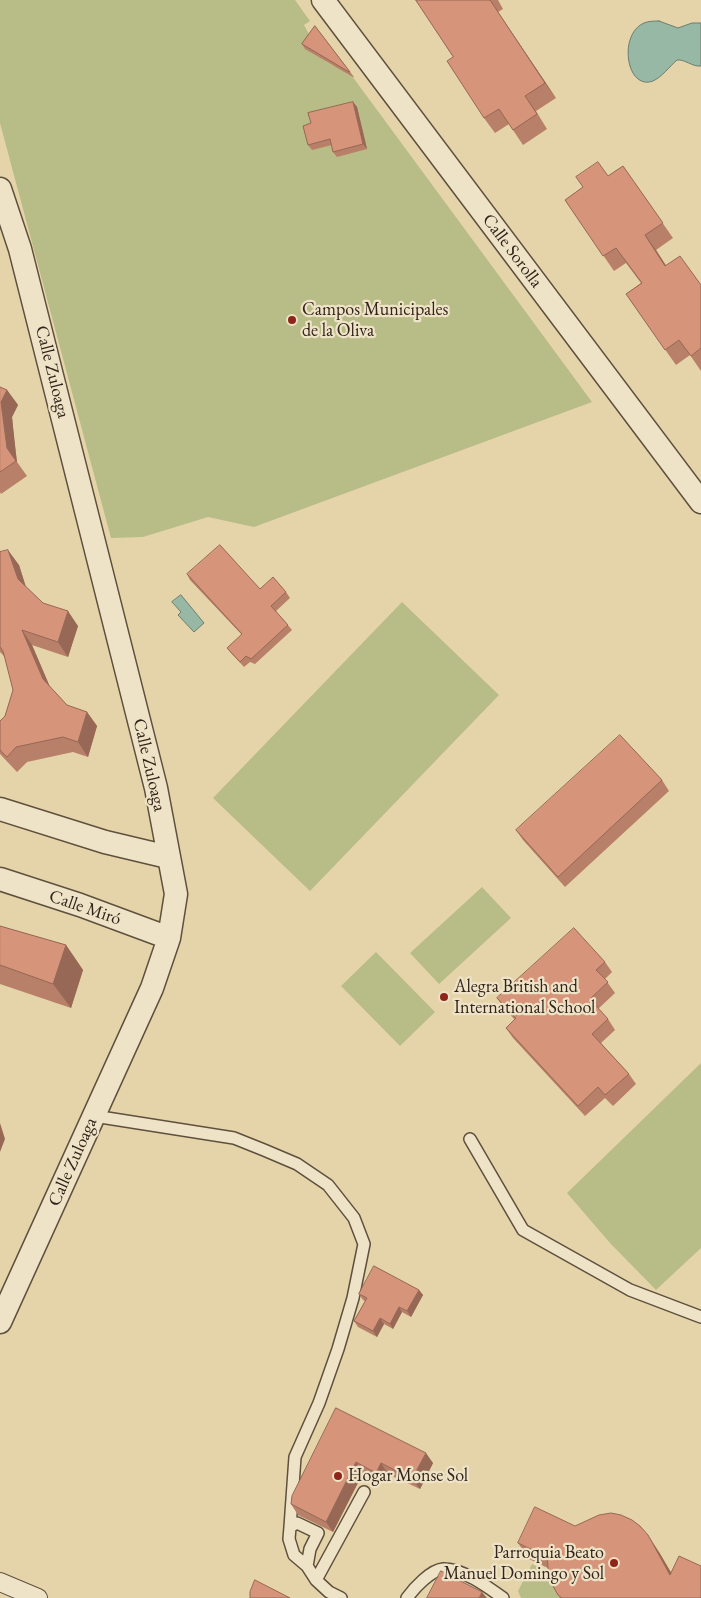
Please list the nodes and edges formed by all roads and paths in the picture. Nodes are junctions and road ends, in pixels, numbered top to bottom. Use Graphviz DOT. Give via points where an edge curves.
graph roads {
  1 [pos="323,0"];
  2 [pos="0,189"];
  3 [pos="701,502"];
  4 [pos="0,809"];
  5 [pos="168,857"];
  6 [pos="0,879"];
  7 [pos="169,938"];
  8 [pos="94,1116"];
  9 [pos="470,1139"];
  10 [pos="701,1318"];
  11 [pos="0,1322"];
  12 [pos="364,1492"];
  13 [pos="290,1527"];
  14 [pos="307,1566"];
  15 [pos="316,1580"];
  16 [pos="0,1582"];
  17 [pos="38,1598"];
  18 [pos="341,1598"];
  19 [pos="407,1598"];
  20 [pos="503,1598"];
  1 -- 3 [label="street, Calle Sorolla"];
  2 -- 5 [label="street, Calle Zuloaga" via="20,248 156,788"];
  4 -- 5 [label="street" via="105,842"];
  5 -- 7 [label="street, Calle Zuloaga" via="176,894"];
  6 -- 7 [label="street, Calle Miró"];
  7 -- 8 [label="street, Calle Zuloaga" via="152,988"];
  8 -- 11 [label="street, Calle Zuloaga"];
  8 -- 13 [label="lane" via="234,1138 297,1164 328,1185 354,1218 364,1244 354,1298 319,1403 295,1457"];
  9 -- 10 [label="lane" via="523,1230 630,1290"];
  12 -- 15 [label="lane"];
  13 -- 14 [label="lane" via="289,1539 294,1555"];
  13 -- 14 [label="lane" via="297,1523 318,1533 310,1549"];
  14 -- 15 [label="lane"];
  15 -- 18 [label="lane"];
  16 -- 17 [label="street"];
  19 -- 20 [label="lane" via="415,1587 442,1569 456,1571"];
}
